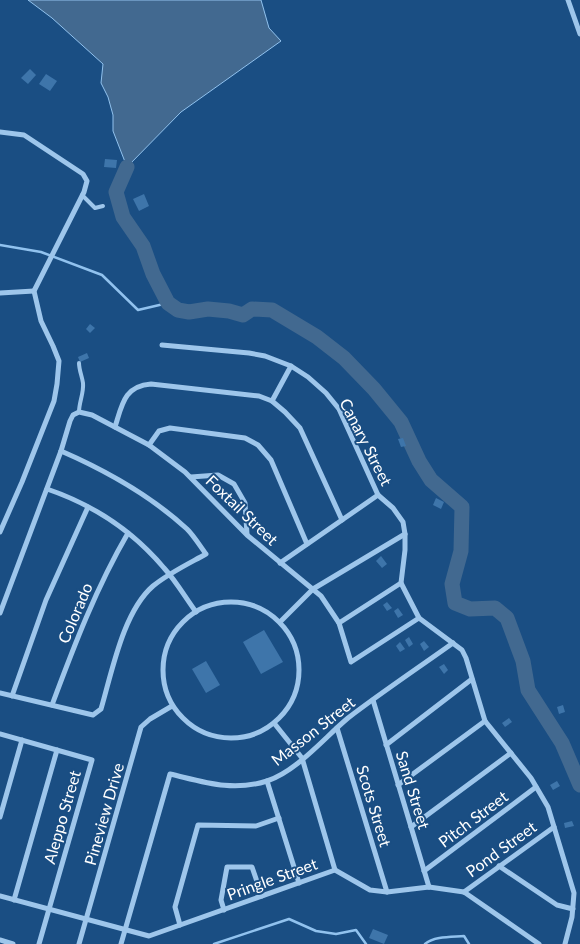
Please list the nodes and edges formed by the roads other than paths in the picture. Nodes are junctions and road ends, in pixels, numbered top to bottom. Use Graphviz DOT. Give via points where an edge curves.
graph roads {
  1 [pos="568,0"];
  2 [pos="580,34"];
  3 [pos="0,132"];
  4 [pos="82,195"];
  5 [pos="104,206"];
  6 [pos="35,289"];
  7 [pos="0,293"];
  8 [pos="162,345"];
  9 [pos="79,363"];
  10 [pos="291,366"];
  11 [pos="272,401"];
  12 [pos="79,412"];
  13 [pos="115,427"];
  14 [pos="149,445"];
  15 [pos="61,451"];
  16 [pos="191,477"];
  17 [pos="47,489"];
  18 [pos="378,495"];
  19 [pos="88,507"];
  20 [pos="342,520"];
  21 [pos="0,532"];
  22 [pos="128,533"];
  23 [pos="405,534"];
  24 [pos="247,535"];
  25 [pos="307,544"];
  26 [pos="280,563"];
  27 [pos="169,575"];
  28 [pos="401,584"];
  29 [pos="314,589"];
  30 [pos="196,612"];
  31 [pos="0,613"];
  32 [pos="419,618"];
  33 [pos="280,622"];
  34 [pos="339,623"];
  35 [pos="453,643"];
  36 [pos="472,680"];
  37 [pos="0,693"];
  38 [pos="12,696"];
  39 [pos="373,700"];
  40 [pos="52,705"];
  41 [pos="172,706"];
  42 [pos="485,721"];
  43 [pos="274,723"];
  44 [pos="337,728"];
  45 [pos="0,734"];
  46 [pos="22,740"];
  47 [pos="386,744"];
  48 [pos="56,750"];
  49 [pos="511,753"];
  50 [pos="302,758"];
  51 [pos="267,780"];
  52 [pos="398,785"];
  53 [pos="536,787"];
  54 [pos="0,817"];
  55 [pos="279,818"];
  56 [pos="411,826"];
  57 [pos="554,826"];
  58 [pos="499,866"];
  59 [pos="335,870"];
  60 [pos="424,871"];
  61 [pos="299,883"];
  62 [pos="429,887"];
  63 [pos="387,892"];
  64 [pos="464,892"];
  65 [pos="0,896"];
  66 [pos="262,896"];
  67 [pos="14,900"];
  68 [pos="574,909"];
  69 [pos="49,910"];
  70 [pos="224,910"];
  71 [pos="86,921"];
  72 [pos="180,925"];
  73 [pos="125,930"];
  74 [pos="0,940"];
  75 [pos="13,944"];
  76 [pos="39,944"];
  77 [pos="79,944"];
  78 [pos="121,944"];
  79 [pos="540,944"];
  80 [pos="565,944"];
  1 -- 2 [label="street"];
  3 -- 4 [label="street" via="24,135 83,174 87,181"];
  4 -- 5 [label="lane" via="96,208"];
  4 -- 6 [label="street"];
  6 -- 7 [label="street"];
  6 -- 21 [label="street" via="41,321 59,361 57,384 54,401"];
  8 -- 10 [label="street, Canary Street" via="249,353"];
  9 -- 12 [label="lane" via="83,383"];
  10 -- 11 [label="street"];
  10 -- 18 [label="street, Canary Street" via="313,381 339,409"];
  11 -- 13 [label="street" via="259,396 142,385 127,394"];
  11 -- 20 [label="street" via="300,428"];
  12 -- 13 [label="street, Foxtail Street"];
  12 -- 15 [label="street" via="70,421"];
  13 -- 14 [label="street, Foxtail Street"];
  14 -- 16 [label="street, Foxtail Street"];
  14 -- 25 [label="street" via="159,431 170,428 245,438 258,445 271,460"];
  15 -- 17 [label="street"];
  15 -- 27 [label="street" via="137,490 188,530 206,554"];
  16 -- 24 [label="street, Foxtail Street"];
  16 -- 24 [label="street" via="218,475 234,484 245,503"];
  17 -- 19 [label="street"];
  17 -- 31 [label="street"];
  18 -- 20 [label="street"];
  18 -- 23 [label="street, Canary Street" via="399,515"];
  19 -- 22 [label="street" via="116,522"];
  19 -- 38 [label="street" via="46,600"];
  20 -- 25 [label="street"];
  22 -- 27 [label="street"];
  22 -- 40 [label="street, Colorado" via="85,618"];
  23 -- 28 [label="street, Canary Street"];
  23 -- 29 [label="street"];
  24 -- 26 [label="street, Foxtail Street"];
  25 -- 26 [label="street"];
  26 -- 29 [label="street, Foxtail Street"];
  27 -- 30 [label="street"];
  27 -- 40 [label="street" via="152,587 126,626 101,709 93,716"];
  28 -- 32 [label="street"];
  28 -- 34 [label="street"];
  29 -- 33 [label="street"];
  29 -- 34 [label="street, Foxtail Street"];
  30 -- 33 [label="street" via="219,603 234,602 263,610"];
  30 -- 41 [label="street" via="177,628 165,650 163,682"];
  32 -- 34 [label="street, Foxtail Street" via="351,662"];
  32 -- 35 [label="street"];
  33 -- 43 [label="street" via="298,655 299,674 290,704"];
  35 -- 36 [label="street" via="462,650"];
  35 -- 39 [label="street, Masson Street"];
  36 -- 42 [label="street"];
  36 -- 47 [label="street"];
  37 -- 38 [label="street"];
  38 -- 40 [label="street"];
  39 -- 44 [label="street, Masson Street"];
  39 -- 47 [label="street, Sand Street"];
  41 -- 43 [label="street" via="191,726 207,735 224,738 242,738"];
  41 -- 71 [label="street, Pineview Drive" via="142,727"];
  42 -- 49 [label="street"];
  42 -- 52 [label="street"];
  43 -- 50 [label="street"];
  44 -- 50 [label="street, Masson Street"];
  44 -- 63 [label="street, Scots Street"];
  45 -- 46 [label="street, Aleppo Street"];
  46 -- 48 [label="street, Aleppo Street"];
  46 -- 54 [label="street"];
  47 -- 52 [label="street, Sand Street"];
  48 -- 67 [label="street"];
  48 -- 69 [label="street, Aleppo Street" via="92,760"];
  49 -- 53 [label="street"];
  49 -- 56 [label="street"];
  50 -- 51 [label="street, Masson Street" via="288,771"];
  50 -- 59 [label="street"];
  51 -- 55 [label="street"];
  51 -- 73 [label="street, Masson Street" via="222,786 170,774"];
  52 -- 56 [label="street, Sand Street"];
  53 -- 57 [label="street" via="548,807"];
  53 -- 60 [label="street, Pitch Street"];
  55 -- 61 [label="street"];
  55 -- 72 [label="street" via="256,826 198,825 175,907"];
  56 -- 60 [label="street, Sand Street"];
  57 -- 58 [label="street, Pond Street"];
  57 -- 68 [label="street" via="574,893"];
  58 -- 64 [label="street, Pond Street"];
  58 -- 68 [label="street" via="557,905"];
  59 -- 61 [label="street, Pringle Street"];
  59 -- 63 [label="street, Pringle Street" via="370,890"];
  60 -- 62 [label="street, Sand Street"];
  61 -- 66 [label="street, Pringle Street"];
  62 -- 63 [label="street, Pringle Street"];
  62 -- 64 [label="street, Pringle Street"];
  64 -- 79 [label="street, Pringle Street"];
  65 -- 67 [label="street"];
  66 -- 70 [label="street, Pringle Street"];
  66 -- 70 [label="street" via="252,867 227,867 220,900"];
  67 -- 69 [label="street"];
  68 -- 80 [label="street"];
  69 -- 71 [label="street"];
  69 -- 76 [label="street, Aleppo Street"];
  70 -- 72 [label="street, Pringle Street"];
  71 -- 73 [label="street, Pringle Street"];
  71 -- 77 [label="street, Pineview Drive"];
  72 -- 73 [label="street, Pringle Street" via="149,936"];
  73 -- 78 [label="street"];
  74 -- 75 [label="street"];
}
